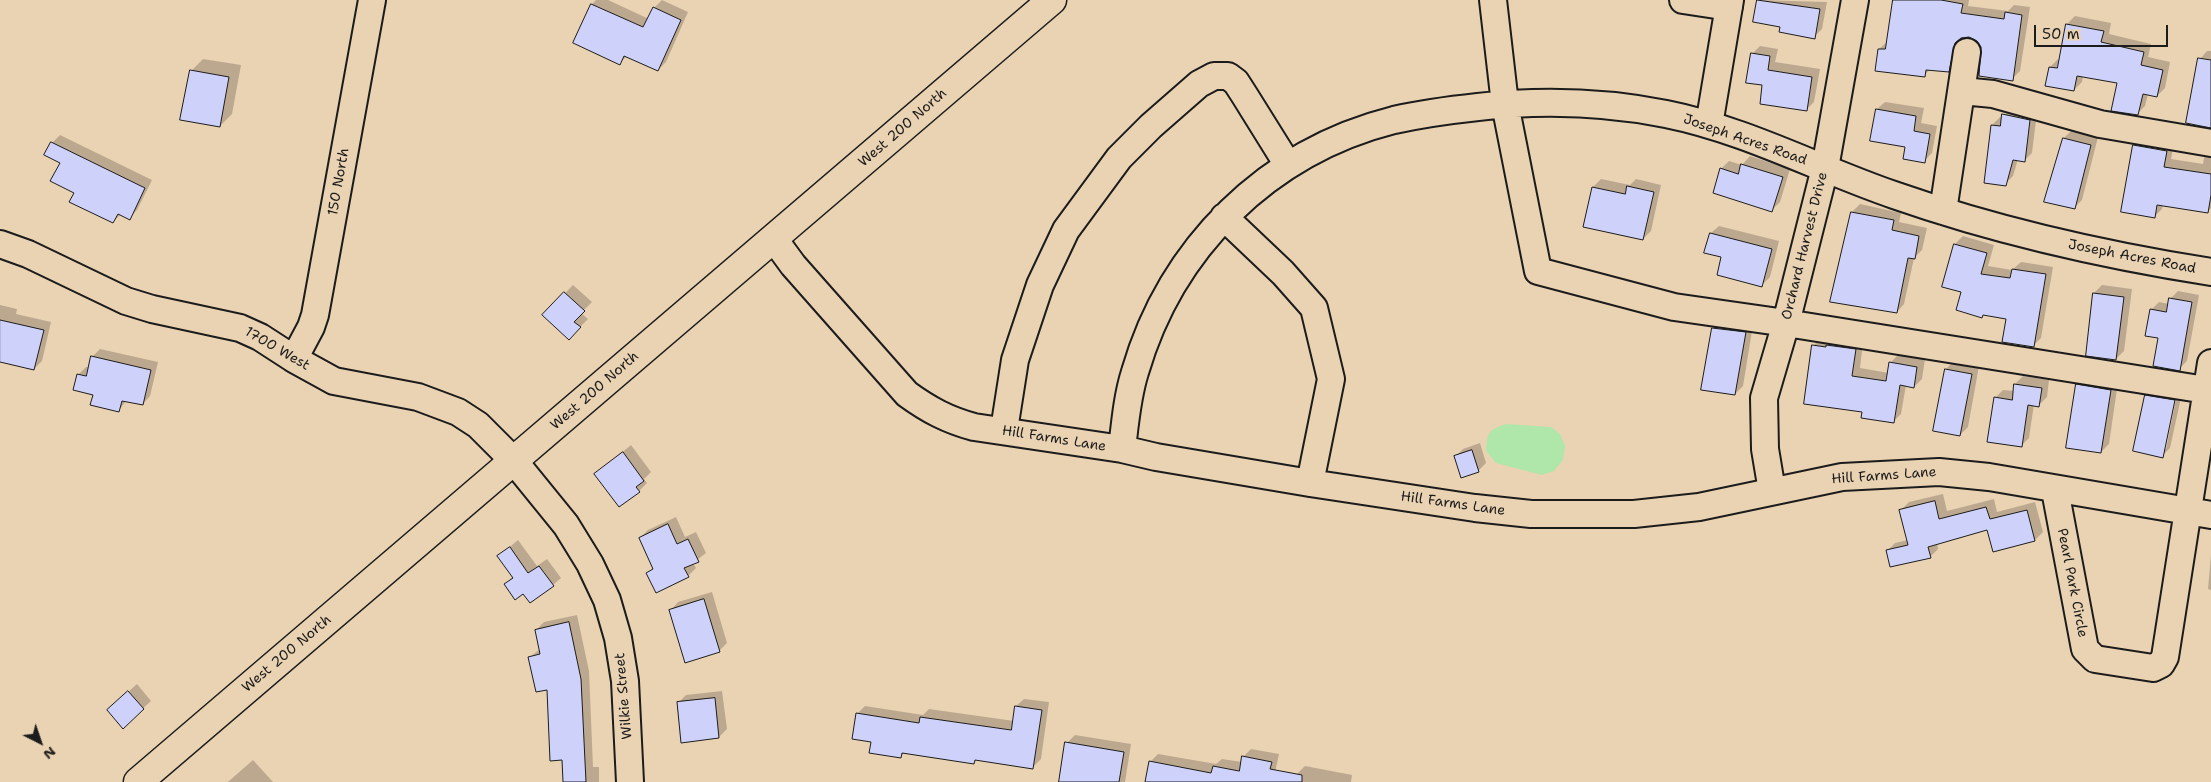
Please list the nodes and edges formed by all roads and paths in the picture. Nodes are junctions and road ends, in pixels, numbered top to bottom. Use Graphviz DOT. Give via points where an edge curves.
graph roads {
  1 [pos="372,0"];
  2 [pos="1052,0"];
  3 [pos="1493,0"];
  4 [pos="1683,0"];
  5 [pos="1855,0"];
  6 [pos="1730,3"];
  7 [pos="1967,52"];
  8 [pos="1962,91"];
  9 [pos="1505,104"];
  10 [pos="1708,125"];
  11 [pos="2211,143"];
  12 [pos="1288,165"];
  13 [pos="1825,168"];
  14 [pos="1942,211"];
  15 [pos="1224,217"];
  16 [pos="774,239"];
  17 [pos="0,244"];
  18 [pos="2211,272"];
  19 [pos="1786,323"];
  20 [pos="294,359"];
  21 [pos="2211,363"];
  22 [pos="2206,390"];
  23 [pos="1004,430"];
  24 [pos="1122,449"];
  25 [pos="514,461"];
  26 [pos="1310,482"];
  27 [pos="2054,490"];
  28 [pos="1772,491"];
  29 [pos="2199,513"];
  30 [pos="139,781"];
  31 [pos="630,782"];
  1 -- 20 [label="street, 150 North" via="314,315"];
  2 -- 16 [label="main road, West 200 North"];
  3 -- 9 [label="street"];
  4 -- 6 [label="street"];
  5 -- 13 [label="street, Orchard Harvest Drive"];
  6 -- 10 [label="street"];
  7 -- 8 [label="street"];
  8 -- 11 [label="street" via="1993,94 2100,124"];
  8 -- 14 [label="street"];
  9 -- 10 [label="street, Joseph Acres Road" via="1584,104 1668,114"];
  9 -- 12 [label="street, Joseph Acres Road" via="1393,120 1339,139"];
  9 -- 19 [label="street" via="1538,271 1674,307"];
  10 -- 13 [label="street, Joseph Acres Road"];
  12 -- 15 [label="street, Joseph Acres Road" via="1254,189"];
  12 -- 23 [label="street" via="1246,96 1228,76 1214,76 1199,84 1151,126 1119,158 1066,230 1040,285 1017,353"];
  13 -- 14 [label="street, Joseph Acres Road"];
  13 -- 19 [label="street, Orchard Harvest Drive"];
  14 -- 18 [label="street, Joseph Acres Road" via="2059,243"];
  15 -- 24 [label="street, Joseph Acres Road" via="1193,252 1148,333 1134,374"];
  15 -- 26 [label="street" via="1283,273 1314,308 1331,379"];
  16 -- 23 [label="street, Hill Farms Lane" via="793,265 907,394 951,421"];
  16 -- 25 [label="main road, West 200 North"];
  17 -- 20 [label="street, 1700 West" via="126,301 240,328"];
  19 -- 22 [label="street"];
  19 -- 28 [label="street, Orchard Harvest Drive" via="1764,398 1765,449"];
  20 -- 25 [label="street, 1700 West" via="334,381 418,397 458,412 478,425"];
  21 -- 22 [label="street"];
  22 -- 29 [label="street"];
  23 -- 24 [label="street, Hill Farms Lane"];
  24 -- 26 [label="street, Hill Farms Lane"];
  25 -- 30 [label="main road, West 200 North"];
  25 -- 31 [label="street, Wilkie Street" via="566,525 607,600 625,681"];
  26 -- 28 [label="street, Hill Farms Lane" via="1475,508 1585,516 1700,507"];
  27 -- 28 [label="street, Hill Farms Lane" via="1989,477 1939,472 1842,477"];
  27 -- 29 [label="street, Hill Farms Lane"];
  27 -- 29 [label="street, Pearl Park Circle" via="2085,649 2095,659 2153,668 2161,664"];
}
